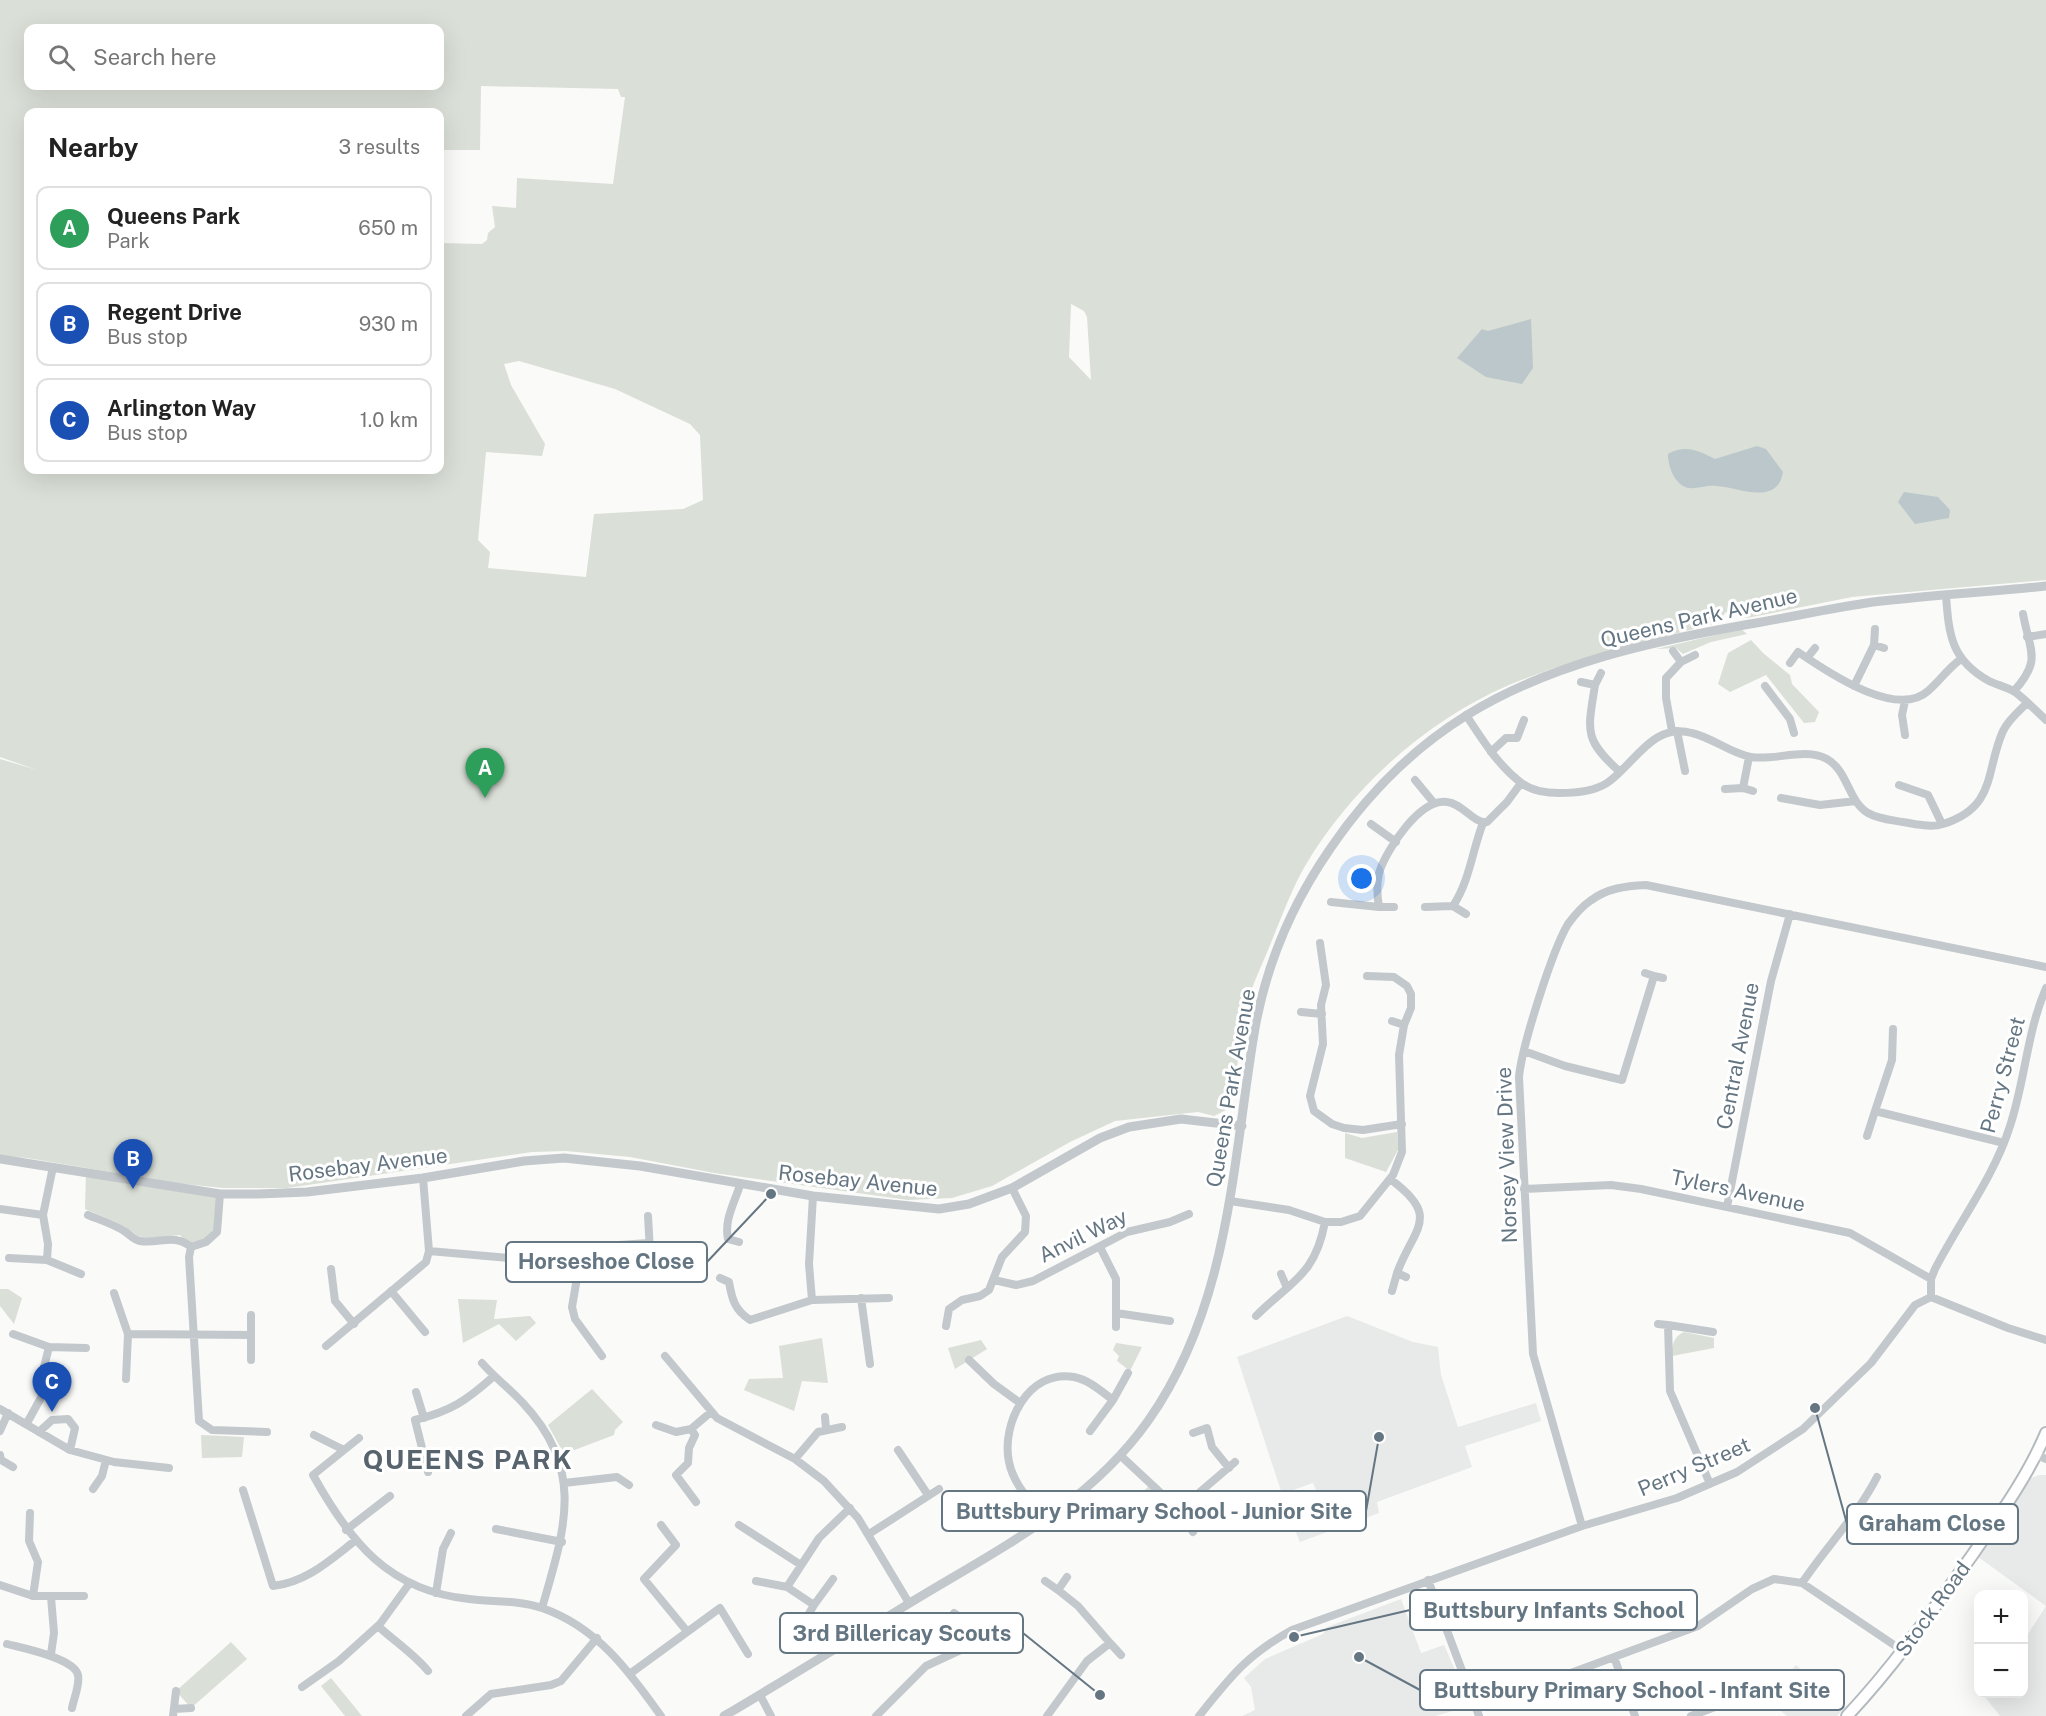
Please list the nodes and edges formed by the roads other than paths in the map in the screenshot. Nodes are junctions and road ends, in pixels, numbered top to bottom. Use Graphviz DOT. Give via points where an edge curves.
graph roads {
  1 [pos="2046,586"];
  2 [pos="1946,596"];
  3 [pos="2023,614"];
  4 [pos="1875,629"];
  5 [pos="2046,634"];
  6 [pos="2027,637"];
  7 [pos="1874,645"];
  8 [pos="1815,648"];
  9 [pos="1884,648"];
  10 [pos="1673,651"];
  11 [pos="1695,655"];
  12 [pos="1807,657"];
  13 [pos="1961,659"];
  14 [pos="1681,662"];
  15 [pos="1790,663"];
  16 [pos="1601,673"];
  17 [pos="1581,682"];
  18 [pos="1595,685"];
  19 [pos="1765,686"];
  20 [pos="1854,686"];
  21 [pos="2014,692"];
  22 [pos="1905,700"];
  23 [pos="2027,703"];
  24 [pos="1466,716"];
  25 [pos="1524,720"];
  26 [pos="2046,720"];
  27 [pos="1675,731"];
  28 [pos="1794,733"];
  29 [pos="1905,735"];
  30 [pos="1491,752"];
  31 [pos="1749,757"];
  32 [pos="1619,771"];
  33 [pos="1684,771"];
  34 [pos="1415,780"];
  35 [pos="1521,783"];
  36 [pos="1899,785"];
  37 [pos="1743,788"];
  38 [pos="1725,789"];
  39 [pos="1753,791"];
  40 [pos="1781,798"];
  41 [pos="1856,801"];
  42 [pos="1434,803"];
  43 [pos="1483,823"];
  44 [pos="1371,824"];
  45 [pos="1942,824"];
  46 [pos="1396,842"];
  47 [pos="1331,903"];
  48 [pos="1453,906"];
  49 [pos="1378,907"];
  50 [pos="1425,907"];
  51 [pos="1394,908"];
  52 [pos="1466,914"];
  53 [pos="1790,914"];
  54 [pos="1320,943"];
  55 [pos="2046,967"];
  56 [pos="1645,973"];
  57 [pos="1367,976"];
  58 [pos="1654,976"];
  59 [pos="1663,978"];
  60 [pos="2046,988"];
  61 [pos="1301,1012"];
  62 [pos="1322,1014"];
  63 [pos="1392,1021"];
  64 [pos="1404,1025"];
  65 [pos="1893,1029"];
  66 [pos="1524,1051"];
  67 [pos="1875,1111"];
  68 [pos="1402,1124"];
  69 [pos="1242,1126"];
  70 [pos="1867,1136"];
  71 [pos="2004,1143"];
  72 [pos="0,1159"];
  73 [pos="53,1167"];
  74 [pos="423,1178"];
  75 [pos="1390,1179"];
  76 [pos="740,1185"];
  77 [pos="1012,1188"];
  78 [pos="1524,1189"];
  79 [pos="220,1194"];
  80 [pos="813,1196"];
  81 [pos="1230,1201"];
  82 [pos="1727,1207"];
  83 [pos="0,1209"];
  84 [pos="1189,1214"];
  85 [pos="43,1215"];
  86 [pos="88,1215"];
  87 [pos="648,1216"];
  88 [pos="1325,1222"];
  89 [pos="739,1242"];
  90 [pos="649,1243"];
  91 [pos="191,1247"];
  92 [pos="1100,1247"];
  93 [pos="573,1248"];
  94 [pos="429,1251"];
  95 [pos="9,1258"];
  96 [pos="47,1260"];
  97 [pos="331,1269"];
  98 [pos="651,1269"];
  99 [pos="1397,1273"];
  100 [pos="81,1274"];
  101 [pos="1281,1274"];
  102 [pos="1406,1277"];
  103 [pos="720,1278"];
  104 [pos="1931,1279"];
  105 [pos="994,1280"];
  106 [pos="1287,1287"];
  107 [pos="391,1291"];
  108 [pos="1392,1291"];
  109 [pos="114,1293"];
  110 [pos="1931,1297"];
  111 [pos="861,1298"];
  112 [pos="889,1298"];
  113 [pos="812,1300"];
  114 [pos="1116,1313"];
  115 [pos="251,1315"];
  116 [pos="1256,1316"];
  117 [pos="1170,1321"];
  118 [pos="354,1324"];
  119 [pos="1658,1324"];
  120 [pos="1668,1325"];
  121 [pos="946,1326"];
  122 [pos="1116,1327"];
  123 [pos="425,1332"];
  124 [pos="1713,1332"];
  125 [pos="13,1334"];
  126 [pos="128,1334"];
  127 [pos="194,1334"];
  128 [pos="251,1335"];
  129 [pos="2046,1340"];
  130 [pos="326,1346"];
  131 [pos="49,1347"];
  132 [pos="86,1348"];
  133 [pos="602,1356"];
  134 [pos="665,1356"];
  135 [pos="251,1360"];
  136 [pos="969,1360"];
  137 [pos="482,1363"];
  138 [pos="870,1364"];
  139 [pos="1128,1373"];
  140 [pos="494,1376"];
  141 [pos="126,1379"];
  142 [pos="416,1392"];
  143 [pos="1113,1400"];
  144 [pos="1020,1403"];
  145 [pos="4,1411"];
  146 [pos="711,1412"];
  147 [pos="825,1417"];
  148 [pos="424,1418"];
  149 [pos="27,1423"];
  150 [pos="656,1425"];
  151 [pos="842,1427"];
  152 [pos="691,1429"];
  153 [pos="826,1429"];
  154 [pos="0,1431"];
  155 [pos="39,1431"];
  156 [pos="1090,1431"];
  157 [pos="267,1432"];
  158 [pos="1194,1433"];
  159 [pos="2046,1433"];
  160 [pos="314,1435"];
  161 [pos="359,1438"];
  162 [pos="70,1450"];
  163 [pos="344,1450"];
  164 [pos="898,1450"];
  165 [pos="1121,1456"];
  166 [pos="2041,1457"];
  167 [pos="0,1458"];
  168 [pos="795,1459"];
  169 [pos="106,1460"];
  170 [pos="13,1467"];
  171 [pos="169,1468"];
  172 [pos="428,1472"];
  173 [pos="1877,1477"];
  174 [pos="564,1483"];
  175 [pos="1710,1484"];
  176 [pos="629,1485"];
  177 [pos="93,1489"];
  178 [pos="939,1489"];
  179 [pos="243,1491"];
  180 [pos="928,1495"];
  181 [pos="390,1496"];
  182 [pos="696,1502"];
  183 [pos="850,1508"];
  184 [pos="1179,1510"];
  185 [pos="30,1513"];
  186 [pos="1045,1521"];
  187 [pos="661,1525"];
  188 [pos="739,1525"];
  189 [pos="1582,1526"];
  190 [pos="496,1529"];
  191 [pos="346,1530"];
  192 [pos="1193,1532"];
  193 [pos="452,1533"];
  194 [pos="869,1534"];
  195 [pos="356,1540"];
  196 [pos="561,1542"];
  197 [pos="801,1565"];
  198 [pos="1067,1577"];
  199 [pos="832,1579"];
  200 [pos="1428,1580"];
  201 [pos="756,1581"];
  202 [pos="1045,1581"];
  203 [pos="1802,1583"];
  204 [pos="409,1584"];
  205 [pos="0,1586"];
  206 [pos="787,1587"];
  207 [pos="1058,1590"];
  208 [pos="436,1593"];
  209 [pos="33,1596"];
  210 [pos="84,1596"];
  211 [pos="51,1597"];
  212 [pos="909,1603"];
  213 [pos="814,1605"];
  214 [pos="542,1608"];
  215 [pos="954,1613"];
  216 [pos="378,1626"];
  217 [pos="686,1630"];
  218 [pos="790,1631"];
  219 [pos="597,1638"];
  220 [pos="980,1641"];
  221 [pos="1110,1643"];
  222 [pos="6,1644"];
  223 [pos="1004,1647"];
  224 [pos="1903,1651"];
  225 [pos="51,1654"];
  226 [pos="748,1654"];
  227 [pos="1121,1655"];
  228 [pos="1614,1657"];
  229 [pos="428,1671"];
  230 [pos="631,1673"];
  231 [pos="302,1687"];
  232 [pos="176,1691"];
  233 [pos="760,1695"];
  234 [pos="1715,1707"];
  235 [pos="72,1708"];
  236 [pos="191,1708"];
  237 [pos="1476,1708"];
  238 [pos="173,1712"];
  239 [pos="466,1716"];
  240 [pos="661,1716"];
  241 [pos="724,1716"];
  242 [pos="771,1716"];
  243 [pos="876,1716"];
  244 [pos="1047,1716"];
  245 [pos="1199,1716"];
  246 [pos="1479,1716"];
  247 [pos="1635,1716"];
  248 [pos="1691,1716"];
  249 [pos="1847,1716"];
  1 -- 2 [label="street, Queens Park Avenue"];
  2 -- 13 [label="street" via="1949,632"];
  2 -- 24 [label="street, Queens Park Avenue" via="1817,611 1659,642 1568,669 1512,691"];
  3 -- 6 [label="street"];
  4 -- 7 [label="street"];
  5 -- 6 [label="street"];
  6 -- 21 [label="street" via="2032,668"];
  7 -- 9 [label="street"];
  7 -- 20 [label="street"];
  8 -- 12 [label="street"];
  10 -- 14 [label="street"];
  11 -- 14 [label="street"];
  12 -- 15 [label="street" via="1798,652"];
  12 -- 20 [label="street"];
  13 -- 21 [label="street" via="1981,676"];
  13 -- 22 [label="street" via="1928,692"];
  14 -- 27 [label="street" via="1666,678 1666,698"];
  16 -- 18 [label="street"];
  17 -- 18 [label="street"];
  18 -- 32 [label="street" via="1589,734 1598,750"];
  19 -- 28 [label="street" via="1790,719"];
  20 -- 22 [label="street"];
  21 -- 23 [label="street"];
  22 -- 29 [label="street"];
  23 -- 26 [label="street"];
  23 -- 45 [label="street" via="2005,728 1983,797 1969,810"];
  24 -- 30 [label="street"];
  24 -- 69 [label="street, Queens Park Avenue" via="1422,748 1376,790 1344,828 1307,885 1269,974 1254,1032"];
  25 -- 30 [label="street" via="1517,738 1506,738"];
  27 -- 31 [label="street" via="1692,733"];
  27 -- 32 [label="street" via="1648,742"];
  27 -- 33 [label="street"];
  30 -- 35 [label="street"];
  31 -- 37 [label="street"];
  31 -- 41 [label="street" via="1826,758 1842,775"];
  32 -- 35 [label="street" via="1609,782 1585,792 1548,793"];
  34 -- 42 [label="street"];
  35 -- 43 [label="street" via="1492,819"];
  36 -- 45 [label="street" via="1928,795"];
  37 -- 38 [label="street"];
  37 -- 39 [label="street"];
  40 -- 41 [label="street" via="1820,805"];
  41 -- 45 [label="street" via="1876,817"];
  42 -- 43 [label="street" via="1458,805"];
  42 -- 46 [label="street" via="1416,816"];
  43 -- 48 [label="street" via="1466,884"];
  44 -- 46 [label="street"];
  46 -- 49 [label="street" via="1381,868"];
  47 -- 49 [label="street"];
  48 -- 50 [label="street"];
  48 -- 52 [label="street"];
  49 -- 51 [label="street"];
  53 -- 55 [label="street, Norsey View Drive"];
  53 -- 66 [label="street, Norsey View Drive" via="1646,885 1605,892 1589,901 1567,926"];
  53 -- 82 [label="street, Central Avenue" via="1771,981"];
  54 -- 62 [label="street" via="1326,985"];
  56 -- 58 [label="street"];
  57 -- 64 [label="street" via="1394,977 1407,986 1411,1008"];
  58 -- 59 [label="street"];
  58 -- 66 [label="street" via="1622,1080"];
  60 -- 71 [label="street, Perry Street" via="2032,1028"];
  61 -- 62 [label="street"];
  62 -- 68 [label="street" via="1323,1044 1310,1096 1314,1111 1344,1128 1374,1130"];
  63 -- 64 [label="street"];
  64 -- 68 [label="street" via="1398,1076"];
  65 -- 67 [label="street" via="1892,1060"];
  66 -- 78 [label="street, Norsey View Drive" via="1519,1077"];
  67 -- 70 [label="street"];
  67 -- 71 [label="street"];
  68 -- 75 [label="street" via="1402,1152"];
  69 -- 77 [label="street, Rosebay Avenue" via="1181,1119 1129,1127 1100,1138"];
  69 -- 81 [label="street, Queens Park Avenue"];
  71 -- 104 [label="street, Perry Street"];
  72 -- 73 [label="street, Rosebay Avenue"];
  73 -- 79 [label="street, Rosebay Avenue"];
  73 -- 85 [label="street"];
  74 -- 76 [label="street, Rosebay Avenue" via="564,1158 629,1164"];
  74 -- 79 [label="street, Rosebay Avenue" via="307,1192"];
  74 -- 94 [label="street"];
  75 -- 88 [label="street" via="1360,1216"];
  75 -- 99 [label="street" via="1411,1196 1421,1216 1416,1236"];
  76 -- 80 [label="street, Rosebay Avenue"];
  76 -- 89 [label="street" via="728,1213 727,1235"];
  77 -- 80 [label="street, Rosebay Avenue" via="969,1204 939,1209"];
  77 -- 105 [label="street" via="1026,1216 1025,1232 1002,1257"];
  78 -- 82 [label="street, Tylers Avenue" via="1611,1185"];
  78 -- 189 [label="street, Norsey View Drive" via="1533,1354"];
  79 -- 91 [label="street" via="217,1232 206,1242"];
  80 -- 113 [label="street" via="809,1244"];
  81 -- 88 [label="street" via="1289,1210"];
  81 -- 165 [label="street, Queens Park Avenue" via="1214,1282 1190,1346 1157,1407"];
  82 -- 104 [label="street, Tylers Avenue" via="1850,1233"];
  83 -- 85 [label="street"];
  84 -- 92 [label="street, Anvil Way" via="1127,1232"];
  85 -- 96 [label="street"];
  86 -- 91 [label="street" via="137,1240 182,1240"];
  87 -- 90 [label="street"];
  88 -- 106 [label="street" via="1318,1252 1300,1278"];
  90 -- 93 [label="street"];
  90 -- 98 [label="street"];
  91 -- 127 [label="street"];
  92 -- 105 [label="street, Anvil Way" via="1033,1281 1016,1285"];
  92 -- 114 [label="street" via="1116,1279"];
  93 -- 94 [label="street" via="496,1258"];
  93 -- 133 [label="street" via="577,1278 572,1307 575,1319"];
  94 -- 107 [label="street" via="426,1262"];
  95 -- 96 [label="street"];
  96 -- 100 [label="street"];
  97 -- 118 [label="street" via="334,1301"];
  99 -- 102 [label="street"];
  99 -- 108 [label="street"];
  101 -- 106 [label="street"];
  103 -- 113 [label="street" via="729,1282 733,1302 750,1320"];
  104 -- 110 [label="street, Perry Street"];
  105 -- 121 [label="street" via="980,1296 962,1300 949,1309"];
  106 -- 116 [label="street"];
  107 -- 118 [label="street"];
  107 -- 123 [label="street"];
  109 -- 126 [label="street"];
  110 -- 129 [label="street"];
  110 -- 175 [label="street, Perry Street" via="1915,1305 1871,1363 1803,1429 1771,1452"];
  111 -- 112 [label="street"];
  111 -- 113 [label="street"];
  111 -- 138 [label="street"];
  114 -- 117 [label="street"];
  114 -- 122 [label="street"];
  115 -- 128 [label="street"];
  118 -- 130 [label="street"];
  119 -- 120 [label="street"];
  120 -- 124 [label="street"];
  120 -- 175 [label="street" via="1670,1391"];
  125 -- 131 [label="street"];
  126 -- 127 [label="street"];
  126 -- 141 [label="street"];
  127 -- 128 [label="street"];
  127 -- 157 [label="street" via="199,1421 212,1430"];
  128 -- 135 [label="street"];
  131 -- 132 [label="street"];
  131 -- 149 [label="street" via="42,1375 43,1394"];
  134 -- 146 [label="street"];
  136 -- 144 [label="street"];
  137 -- 140 [label="street"];
  139 -- 143 [label="street"];
  140 -- 148 [label="street" via="462,1403"];
  140 -- 174 [label="street" via="522,1401 543,1429 558,1457"];
  142 -- 148 [label="street"];
  143 -- 144 [label="street" via="1084,1380 1059,1376 1043,1382"];
  143 -- 156 [label="street"];
  144 -- 186 [label="street" via="1007,1438 1009,1463 1017,1484"];
  145 -- 149 [label="street"];
  145 -- 154 [label="street"];
  146 -- 152 [label="street"];
  146 -- 168 [label="street"];
  147 -- 153 [label="street"];
  148 -- 172 [label="street" via="415,1420"];
  149 -- 155 [label="street"];
  150 -- 152 [label="street" via="676,1431"];
  151 -- 153 [label="street"];
  152 -- 182 [label="street" via="695,1435 688,1463 676,1475"];
  153 -- 168 [label="street" via="811,1438"];
  155 -- 162 [label="street"];
  155 -- 162 [label="street" via="52,1420 68,1419 75,1428"];
  158 -- 184 [label="street" via="1207,1428 1212,1447 1232,1465"];
  159 -- 166 [label="main road, Stock Road"];
  160 -- 163 [label="street"];
  161 -- 163 [label="street"];
  162 -- 169 [label="street"];
  163 -- 191 [label="street" via="313,1475"];
  164 -- 180 [label="street"];
  165 -- 184 [label="street"];
  165 -- 186 [label="street, Queens Park Avenue"];
  166 -- 224 [label="main road, Stock Road"];
  167 -- 170 [label="street"];
  168 -- 183 [label="street"];
  169 -- 171 [label="street"];
  169 -- 177 [label="street"];
  173 -- 203 [label="street"];
  174 -- 176 [label="street" via="617,1477"];
  174 -- 196 [label="street" via="566,1512"];
  175 -- 189 [label="street, Perry Street" via="1644,1509"];
  178 -- 180 [label="street"];
  179 -- 195 [label="street" via="273,1586 288,1584 316,1571"];
  180 -- 194 [label="street"];
  181 -- 191 [label="street"];
  183 -- 194 [label="street"];
  183 -- 197 [label="street" via="819,1538"];
  184 -- 192 [label="street"];
  185 -- 209 [label="street" via="29,1541 38,1562"];
  186 -- 212 [label="street, Queens Park Avenue"];
  187 -- 217 [label="street" via="676,1545 644,1579"];
  188 -- 197 [label="street"];
  189 -- 200 [label="street, Perry Street"];
  190 -- 196 [label="street"];
  191 -- 195 [label="street"];
  193 -- 208 [label="street" via="443,1549"];
  194 -- 212 [label="street"];
  195 -- 204 [label="street" via="384,1569"];
  196 -- 214 [label="street"];
  197 -- 206 [label="street"];
  198 -- 207 [label="street"];
  199 -- 213 [label="street"];
  200 -- 237 [label="street"];
  200 -- 245 [label="street, Perry Street" via="1292,1630 1266,1644 1242,1664"];
  201 -- 206 [label="street"];
  202 -- 207 [label="street"];
  203 -- 224 [label="street"];
  203 -- 228 [label="street" via="1774,1579 1698,1626"];
  204 -- 208 [label="street"];
  204 -- 216 [label="street"];
  205 -- 209 [label="street"];
  206 -- 213 [label="street"];
  207 -- 221 [label="street" via="1083,1611"];
  208 -- 214 [label="street"];
  209 -- 211 [label="street"];
  210 -- 211 [label="street"];
  211 -- 225 [label="street"];
  212 -- 233 [label="street, Queens Park Avenue"];
  213 -- 218 [label="street" via="804,1622"];
  214 -- 219 [label="street"];
  215 -- 220 [label="street" via="968,1623"];
  216 -- 229 [label="street"];
  216 -- 231 [label="street"];
  217 -- 226 [label="street" via="720,1608"];
  217 -- 230 [label="street"];
  219 -- 230 [label="street"];
  219 -- 239 [label="street" via="561,1681 491,1694"];
  220 -- 223 [label="street"];
  220 -- 243 [label="street" via="926,1666"];
  221 -- 227 [label="street"];
  221 -- 244 [label="street" via="1087,1661"];
  222 -- 225 [label="street"];
  224 -- 249 [label="main road, Stock Road"];
  225 -- 235 [label="street" via="75,1668 78,1676"];
  228 -- 237 [label="street"];
  228 -- 247 [label="street"];
  230 -- 240 [label="street"];
  232 -- 238 [label="street"];
  233 -- 241 [label="street, Queens Park Avenue"];
  233 -- 242 [label="street"];
  234 -- 248 [label="street"];
  236 -- 238 [label="street"];
  237 -- 246 [label="street"];
}
